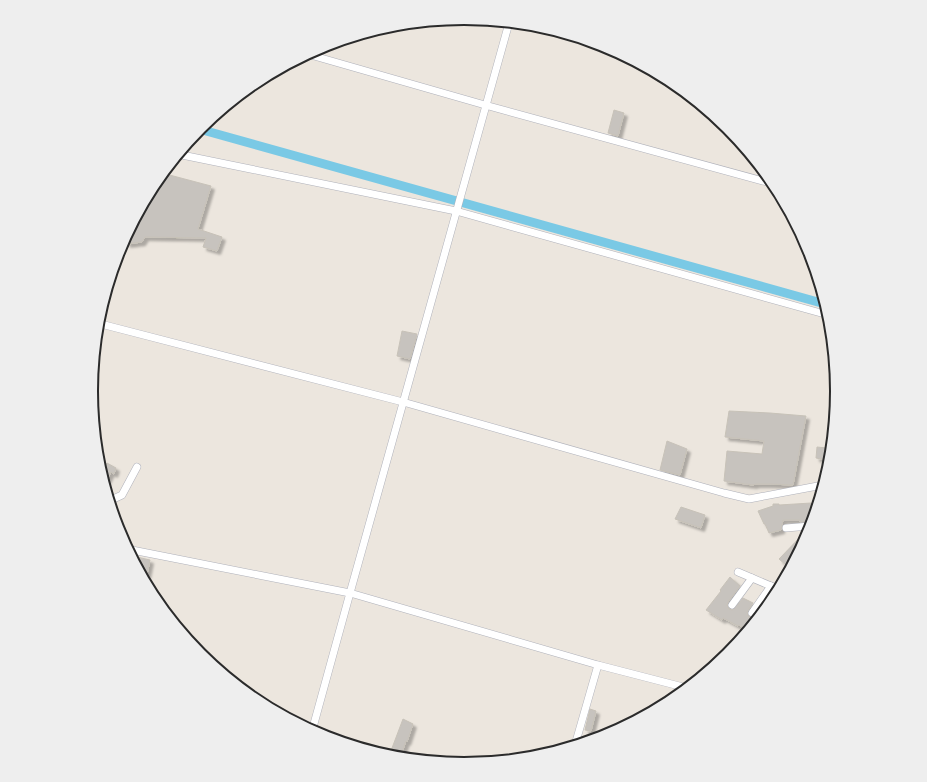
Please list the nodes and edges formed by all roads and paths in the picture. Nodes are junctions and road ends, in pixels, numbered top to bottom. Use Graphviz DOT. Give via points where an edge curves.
graph roads {
  1 [pos="507,28"];
  2 [pos="316,56"];
  3 [pos="485,105"];
  4 [pos="184,155"];
  5 [pos="763,181"];
  6 [pos="456,211"];
  7 [pos="821,313"];
  8 [pos="104,325"];
  9 [pos="403,402"];
  10 [pos="137,467"];
  11 [pos="817,486"];
  12 [pos="114,499"];
  13 [pos="804,527"];
  14 [pos="786,528"];
  15 [pos="134,550"];
  16 [pos="738,572"];
  17 [pos="752,578"];
  18 [pos="771,586"];
  19 [pos="350,593"];
  20 [pos="732,605"];
  21 [pos="752,613"];
  22 [pos="598,665"];
  23 [pos="679,686"];
  24 [pos="314,725"];
  25 [pos="577,739"];
  1 -- 3 [label="street"];
  2 -- 3 [label="street"];
  3 -- 5 [label="street"];
  3 -- 6 [label="street"];
  4 -- 6 [label="street"];
  6 -- 7 [label="street"];
  6 -- 9 [label="street"];
  8 -- 9 [label="street"];
  9 -- 11 [label="street" via="749,499"];
  9 -- 19 [label="street"];
  10 -- 12 [label="street" via="122,495"];
  13 -- 14 [label="street"];
  15 -- 19 [label="street"];
  16 -- 17 [label="street"];
  17 -- 18 [label="street"];
  17 -- 20 [label="street"];
  18 -- 21 [label="street"];
  19 -- 22 [label="street"];
  19 -- 24 [label="street"];
  22 -- 23 [label="street"];
  22 -- 25 [label="street"];
}
